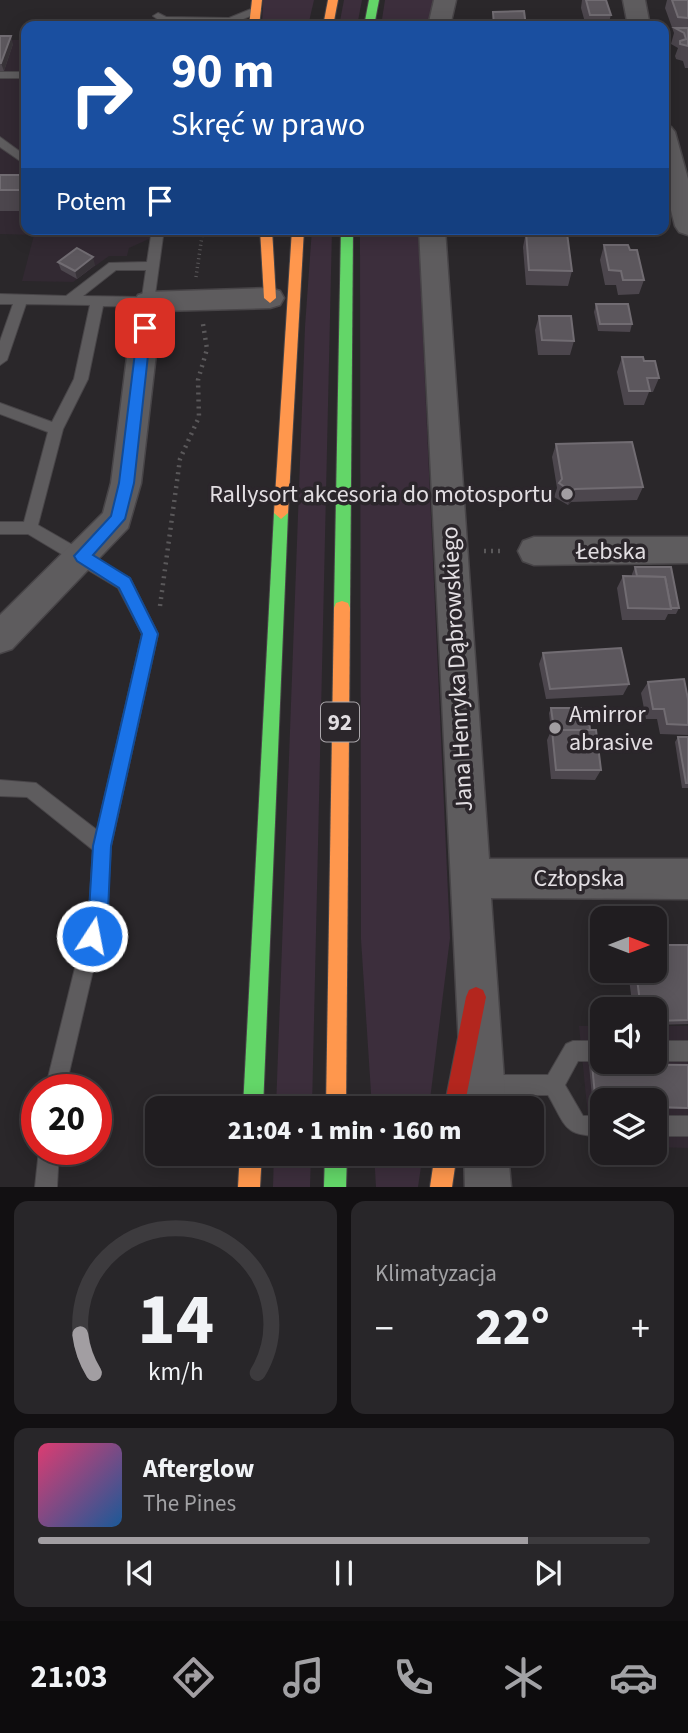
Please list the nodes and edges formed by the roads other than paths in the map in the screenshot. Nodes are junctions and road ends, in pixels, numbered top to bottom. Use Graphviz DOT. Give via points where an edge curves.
graph roads {
  1 [pos="333,0"];
  2 [pos="374,0"];
  3 [pos="445,0"];
  4 [pos="634,0"];
  5 [pos="256,12"];
  6 [pos="158,16"];
  7 [pos="329,21"];
  8 [pos="370,21"];
  9 [pos="440,21"];
  10 [pos="638,21"];
  11 [pos="0,75"];
  12 [pos="21,75"];
  13 [pos="0,141"];
  14 [pos="669,155"];
  15 [pos="21,157"];
  16 [pos="688,226"];
  17 [pos="157,235"];
  18 [pos="266,235"];
  19 [pos="298,235"];
  20 [pos="346,235"];
  21 [pos="432,235"];
  22 [pos="153,266"];
  23 [pos="0,299"];
  24 [pos="21,300"];
  25 [pos="68,301"];
  26 [pos="97,301"];
  27 [pos="148,302"];
  28 [pos="270,305"];
  29 [pos="6,330"];
  30 [pos="0,360"];
  31 [pos="272,405"];
  32 [pos="0,408"];
  33 [pos="56,429"];
  34 [pos="284,466"];
  35 [pos="0,528"];
  36 [pos="30,528"];
  37 [pos="688,550"];
  38 [pos="534,551"];
  39 [pos="82,556"];
  40 [pos="0,638"];
  41 [pos="0,788"];
  42 [pos="102,846"];
  43 [pos="469,878"];
  44 [pos="688,879"];
  45 [pos="590,1051"];
  46 [pos="688,1051"];
  47 [pos="667,1056"];
  48 [pos="59,1074"];
  49 [pos="551,1085"];
  50 [pos="254,1096"];
  51 [pos="336,1096"];
  52 [pos="473,1096"];
  53 [pos="494,1096"];
  54 [pos="667,1122"];
  55 [pos="590,1126"];
  56 [pos="688,1126"];
  57 [pos="48,1165"];
  58 [pos="250,1166"];
  59 [pos="336,1166"];
  60 [pos="444,1166"];
  61 [pos="487,1166"];
  62 [pos="46,1187"];
  63 [pos="249,1187"];
  64 [pos="335,1187"];
  65 [pos="441,1187"];
  66 [pos="488,1187"];
  1 -- 7 [label="main road"];
  2 -- 8 [label="main road"];
  3 -- 9 [label="street"];
  4 -- 10 [label="street"];
  5 -- 6 [label="lane" via="231,21 163,20"];
  11 -- 12 [label="lane"];
  13 -- 15 [label="lane"];
  14 -- 16 [label="street"];
  17 -- 22 [label="lane"];
  18 -- 28 [label="main road"];
  19 -- 34 [label="main road"];
  20 -- 51 [label="main road, 92"];
  21 -- 43 [label="street, Jana Henryka Dąbrowskiego"];
  22 -- 25 [label="lane" via="113,266"];
  22 -- 27 [label="lane"];
  23 -- 24 [label="lane"];
  24 -- 25 [label="lane"];
  24 -- 29 [label="lane"];
  25 -- 26 [label="lane"];
  26 -- 27 [label="lane"];
  26 -- 33 [label="lane" via="81,379"];
  27 -- 28 [label="street"];
  27 -- 39 [label="street" via="121,507 117,519"];
  29 -- 30 [label="lane"];
  31 -- 34 [label="main road"];
  32 -- 33 [label="lane"];
  33 -- 36 [label="lane"];
  34 -- 50 [label="main road"];
  35 -- 36 [label="lane"];
  36 -- 39 [label="lane"];
  37 -- 38 [label="street, Łebska"];
  39 -- 40 [label="street"];
  39 -- 42 [label="lane" via="124,583 150,634"];
  41 -- 42 [label="lane" via="30,789"];
  42 -- 48 [label="lane" via="98,911"];
  43 -- 44 [label="street, Człopska"];
  43 -- 52 [label="street, Jana Henryka Dąbrowskiego" via="476,997"];
  45 -- 49 [label="lane" via="573,1051"];
  46 -- 47 [label="lane"];
  49 -- 53 [label="lane"];
  49 -- 55 [label="lane" via="576,1123"];
  54 -- 56 [label="lane"];
  57 -- 62 [label="lane"];
  58 -- 63 [label="main road"];
  59 -- 64 [label="main road"];
  60 -- 65 [label="main road"];
  61 -- 66 [label="street"];
}
